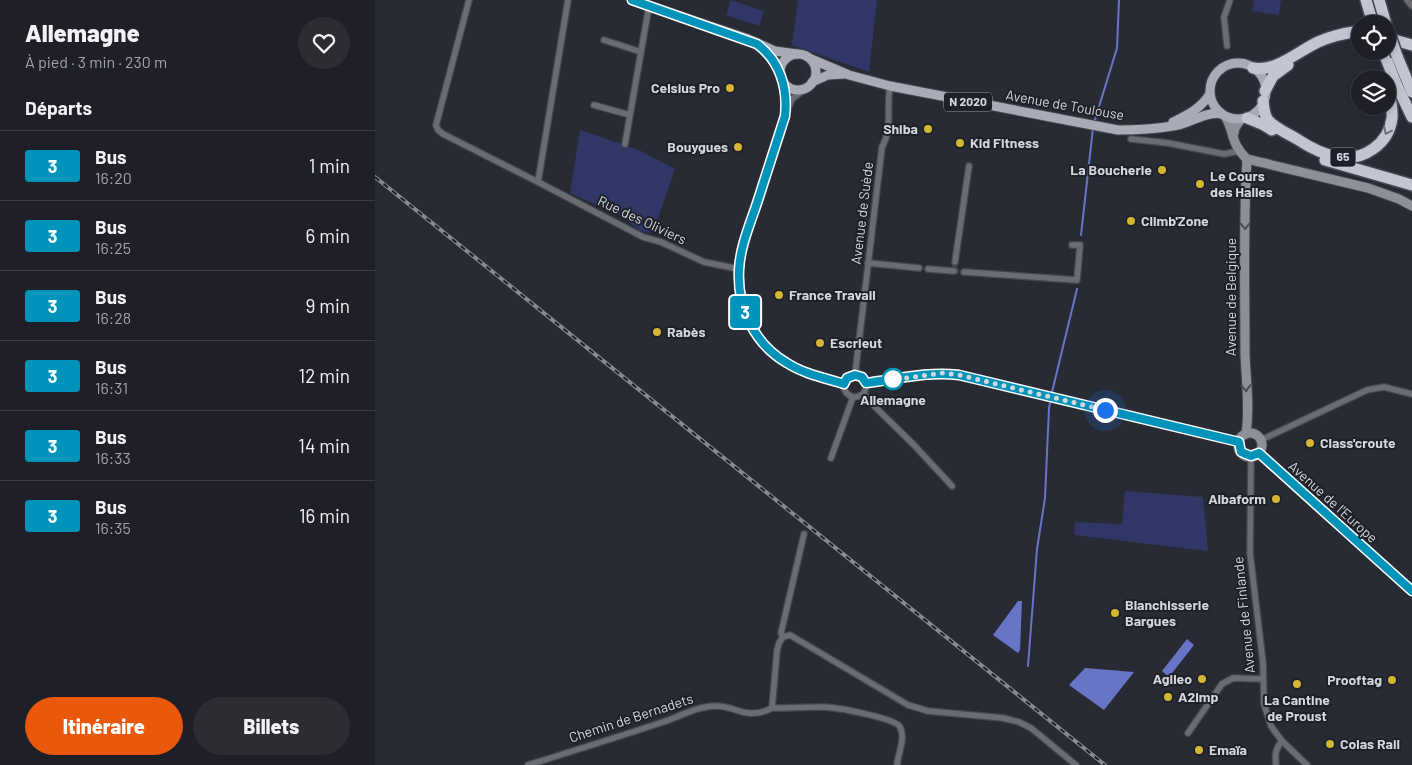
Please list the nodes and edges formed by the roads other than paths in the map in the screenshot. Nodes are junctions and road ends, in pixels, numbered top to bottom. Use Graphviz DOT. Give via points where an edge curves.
graph roads {
  1 [pos="469,0"];
  2 [pos="568,0"];
  3 [pos="632,0"];
  4 [pos="1230,0"];
  5 [pos="1365,0"];
  6 [pos="1379,0"];
  7 [pos="1407,0"];
  8 [pos="649,6"];
  9 [pos="1412,6"];
  10 [pos="1369,15"];
  11 [pos="1384,15"];
  12 [pos="1351,34"];
  13 [pos="1396,36"];
  14 [pos="1351,39"];
  15 [pos="604,40"];
  16 [pos="1412,40"];
  17 [pos="1396,41"];
  18 [pos="757,44"];
  19 [pos="1412,45"];
  20 [pos="1227,46"];
  21 [pos="641,52"];
  22 [pos="1396,53"];
  23 [pos="797,54"];
  24 [pos="811,59"];
  25 [pos="1384,60"];
  26 [pos="1253,68"];
  27 [pos="780,73"];
  28 [pos="849,75"];
  29 [pos="784,83"];
  30 [pos="809,85"];
  31 [pos="890,86"];
  32 [pos="1412,92"];
  33 [pos="1210,94"];
  34 [pos="1264,96"];
  35 [pos="594,105"];
  36 [pos="630,115"];
  37 [pos="1223,115"];
  38 [pos="1392,115"];
  39 [pos="785,116"];
  40 [pos="1244,118"];
  41 [pos="1412,118"];
  42 [pos="1160,128"];
  43 [pos="1233,137"];
  44 [pos="1131,139"];
  45 [pos="625,144"];
  46 [pos="1239,151"];
  47 [pos="1247,159"];
  48 [pos="969,166"];
  49 [pos="538,182"];
  50 [pos="1412,185"];
  51 [pos="1412,206"];
  52 [pos="1072,245"];
  53 [pos="955,262"];
  54 [pos="869,263"];
  55 [pos="919,268"];
  56 [pos="928,268"];
  57 [pos="739,269"];
  58 [pos="954,271"];
  59 [pos="964,272"];
  60 [pos="855,375"];
  61 [pos="866,383"];
  62 [pos="844,384"];
  63 [pos="864,393"];
  64 [pos="1412,394"];
  65 [pos="853,397"];
  66 [pos="1246,434"];
  67 [pos="1261,440"];
  68 [pos="1239,442"];
  69 [pos="1255,455"];
  70 [pos="831,458"];
  71 [pos="952,486"];
  72 [pos="804,534"];
  73 [pos="1412,591"];
  74 [pos="783,637"];
  75 [pos="1263,679"];
  76 [pos="772,708"];
  77 [pos="1188,733"];
  78 [pos="1282,741"];
  79 [pos="546,762"];
  80 [pos="528,765"];
  81 [pos="897,765"];
  82 [pos="1076,765"];
  83 [pos="1276,765"];
  84 [pos="1307,765"];
  1 -- 49 [label="street, Rue des Oliviers" via="436,125 443,134"];
  2 -- 49 [label="street"];
  3 -- 8 [label="main road"];
  4 -- 20 [label="street" via="1224,16"];
  5 -- 10 [label="highway"];
  6 -- 11 [label="highway"];
  7 -- 9 [label="street"];
  8 -- 18 [label="main road"];
  8 -- 21 [label="street"];
  12 -- 26 [label="highway" via="1330,37 1268,69"];
  13 -- 16 [label="highway"];
  14 -- 34 [label="highway" via="1329,44 1292,63 1273,76"];
  15 -- 21 [label="street"];
  17 -- 19 [label="highway"];
  18 -- 23 [label="main road"];
  18 -- 27 [label="main road" via="770,54"];
  21 -- 36 [label="street"];
  22 -- 32 [label="highway, bridge"];
  23 -- 24 [label="main road"];
  23 -- 27 [label="main road" via="787,58 780,67"];
  24 -- 28 [label="main road, Avenue de Toulouse"];
  24 -- 30 [label="main road" via="816,73"];
  25 -- 41 [label="highway"];
  26 -- 33 [label="main road" via="1242,64 1223,68 1213,79"];
  26 -- 34 [label="main road" via="1263,80"];
  27 -- 29 [label="main road"];
  28 -- 30 [label="main road, Avenue de Toulouse" via="828,75"];
  28 -- 31 [label="main road, Avenue de Toulouse / N 2020"];
  29 -- 30 [label="main road" via="796,90"];
  29 -- 39 [label="street"];
  30 -- 39 [label="street" via="792,99"];
  31 -- 42 [label="main road, Avenue de Toulouse / N 2020" via="1118,130"];
  31 -- 54 [label="street, Avenue de Suède" via="887,139 882,147"];
  33 -- 37 [label="main road" via="1214,106"];
  33 -- 42 [label="main road, Avenue de Toulouse / N 2020" via="1204,104"];
  38 -- 34 [label="highway, 65, one-way" via="1388,132 1378,146 1366,153 1339,157 1315,149 1273,125 1266,116"];
  34 -- 40 [label="main road" via="1257,111"];
  35 -- 36 [label="street"];
  36 -- 45 [label="street"];
  37 -- 40 [label="main road"];
  37 -- 42 [label="main road, Avenue de Toulouse / N 2020" via="1210,113 1183,124"];
  37 -- 43 [label="street"];
  39 -- 57 [label="street" via="747,233"];
  40 -- 43 [label="street" via="1235,128"];
  40 -- 50 [label="highway, 65" via="1264,125 1328,161"];
  43 -- 46 [label="street"];
  44 -- 46 [label="street, Avenue de Toulouse" via="1224,154"];
  46 -- 47 [label="street"];
  47 -- 51 [label="street" via="1368,188"];
  47 -- 66 [label="street, Avenue de Belgique, one-way" via="1244,200"];
  48 -- 53 [label="street"];
  49 -- 57 [label="street, Rue des Oliviers" via="643,237 704,262"];
  52 -- 59 [label="street" via="1080,245 1077,280"];
  54 -- 55 [label="street"];
  54 -- 60 [label="street, Avenue de Suède"];
  56 -- 58 [label="street"];
  57 -- 62 [label="street" via="742,305 756,335 765,345 792,366"];
  60 -- 61 [label="street"];
  60 -- 62 [label="street" via="847,378"];
  61 -- 63 [label="street"];
  61 -- 68 [label="street" via="943,373 975,378"];
  62 -- 65 [label="street" via="847,394"];
  63 -- 65 [label="street"];
  63 -- 71 [label="street"];
  64 -- 67 [label="street" via="1384,387 1367,390"];
  65 -- 70 [label="street"];
  66 -- 67 [label="street" via="1256,434"];
  66 -- 68 [label="street"];
  67 -- 69 [label="street" via="1262,447"];
  68 -- 69 [label="street" via="1241,452"];
  69 -- 73 [label="street, Avenue de l'Europe"];
  69 -- 75 [label="street, Avenue de Finlande" via="1250,553"];
  72 -- 74 [label="street" via="781,633"];
  74 -- 76 [label="street" via="777,651"];
  74 -- 82 [label="street" via="791,636 908,705 929,711 1019,722"];
  75 -- 77 [label="street" via="1233,678 1222,684"];
  75 -- 78 [label="street, Avenue de Finlande" via="1266,713"];
  76 -- 79 [label="street, Chemin de Bernadets" via="751,714 716,705 701,708"];
  76 -- 81 [label="street, Chemin de Bernadets" via="825,707 897,722 902,737"];
  78 -- 83 [label="street" via="1275,755"];
  78 -- 84 [label="street, Avenue de Finlande"];
  79 -- 80 [label="street, Chemin de Bernadets"];
}
